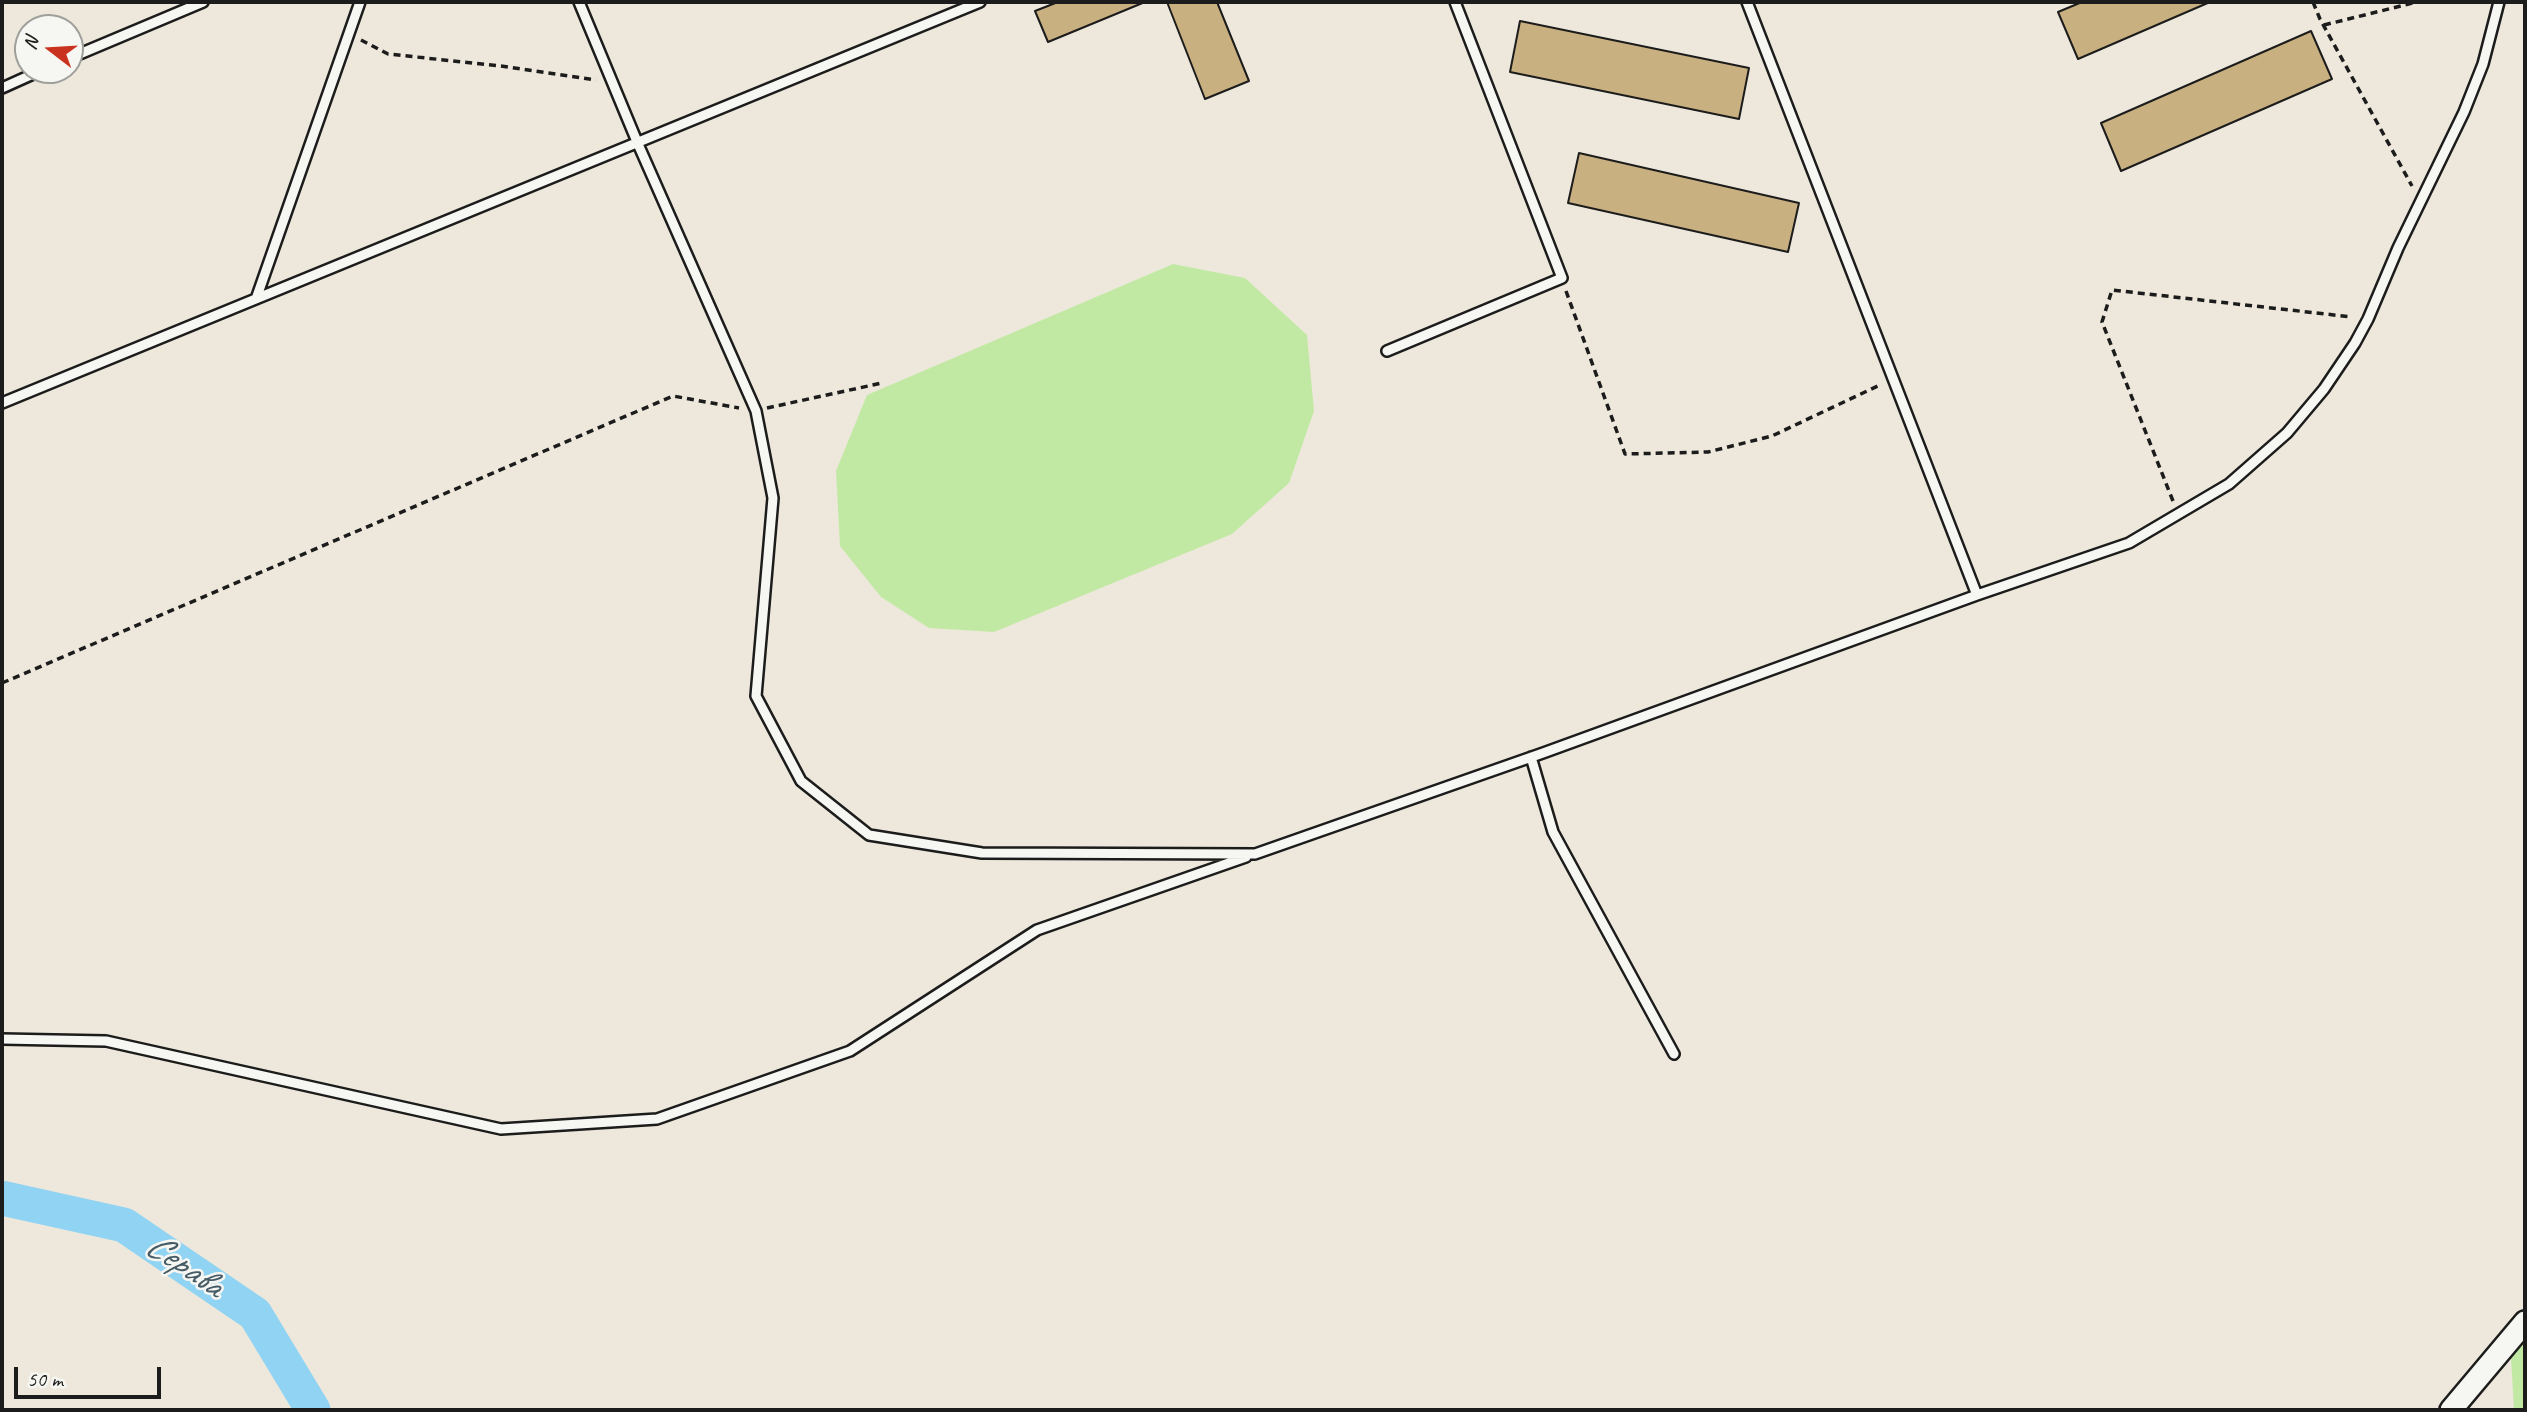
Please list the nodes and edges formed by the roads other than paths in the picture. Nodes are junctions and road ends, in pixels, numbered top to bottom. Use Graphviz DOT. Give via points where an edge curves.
graph roads {
  1 [pos="203,2"];
  2 [pos="360,2"];
  3 [pos="579,2"];
  4 [pos="980,2"];
  5 [pos="1455,2"];
  6 [pos="1747,2"];
  7 [pos="2499,2"];
  8 [pos="84,52"];
  9 [pos="638,144"];
  10 [pos="256,299"];
  11 [pos="1387,351"];
  12 [pos="2,403"];
  13 [pos="1977,595"];
  14 [pos="1531,757"];
  15 [pos="1255,854"];
  16 [pos="2,1039"];
  17 [pos="1674,1055"];
  18 [pos="2525,1322"];
  19 [pos="2451,1410"];
  1 -- 8 [label="lane"];
  2 -- 10 [label="lane"];
  3 -- 9 [label="lane"];
  4 -- 9 [label="lane"];
  5 -- 11 [label="lane" via="1562,278"];
  6 -- 13 [label="lane"];
  7 -- 13 [label="lane" via="2469,100 2368,319 2324,388 2287,433 2229,484 2129,543"];
  9 -- 10 [label="lane"];
  9 -- 15 [label="lane" via="756,411 773,498 756,696 801,781 869,835 982,853"];
  10 -- 12 [label="lane"];
  13 -- 14 [label="lane"];
  14 -- 15 [label="lane"];
  14 -- 17 [label="lane" via="1553,832"];
  15 -- 16 [label="lane" via="1037,930 850,1051 657,1119 501,1129 107,1041"];
  18 -- 19 [label="street"];
}
